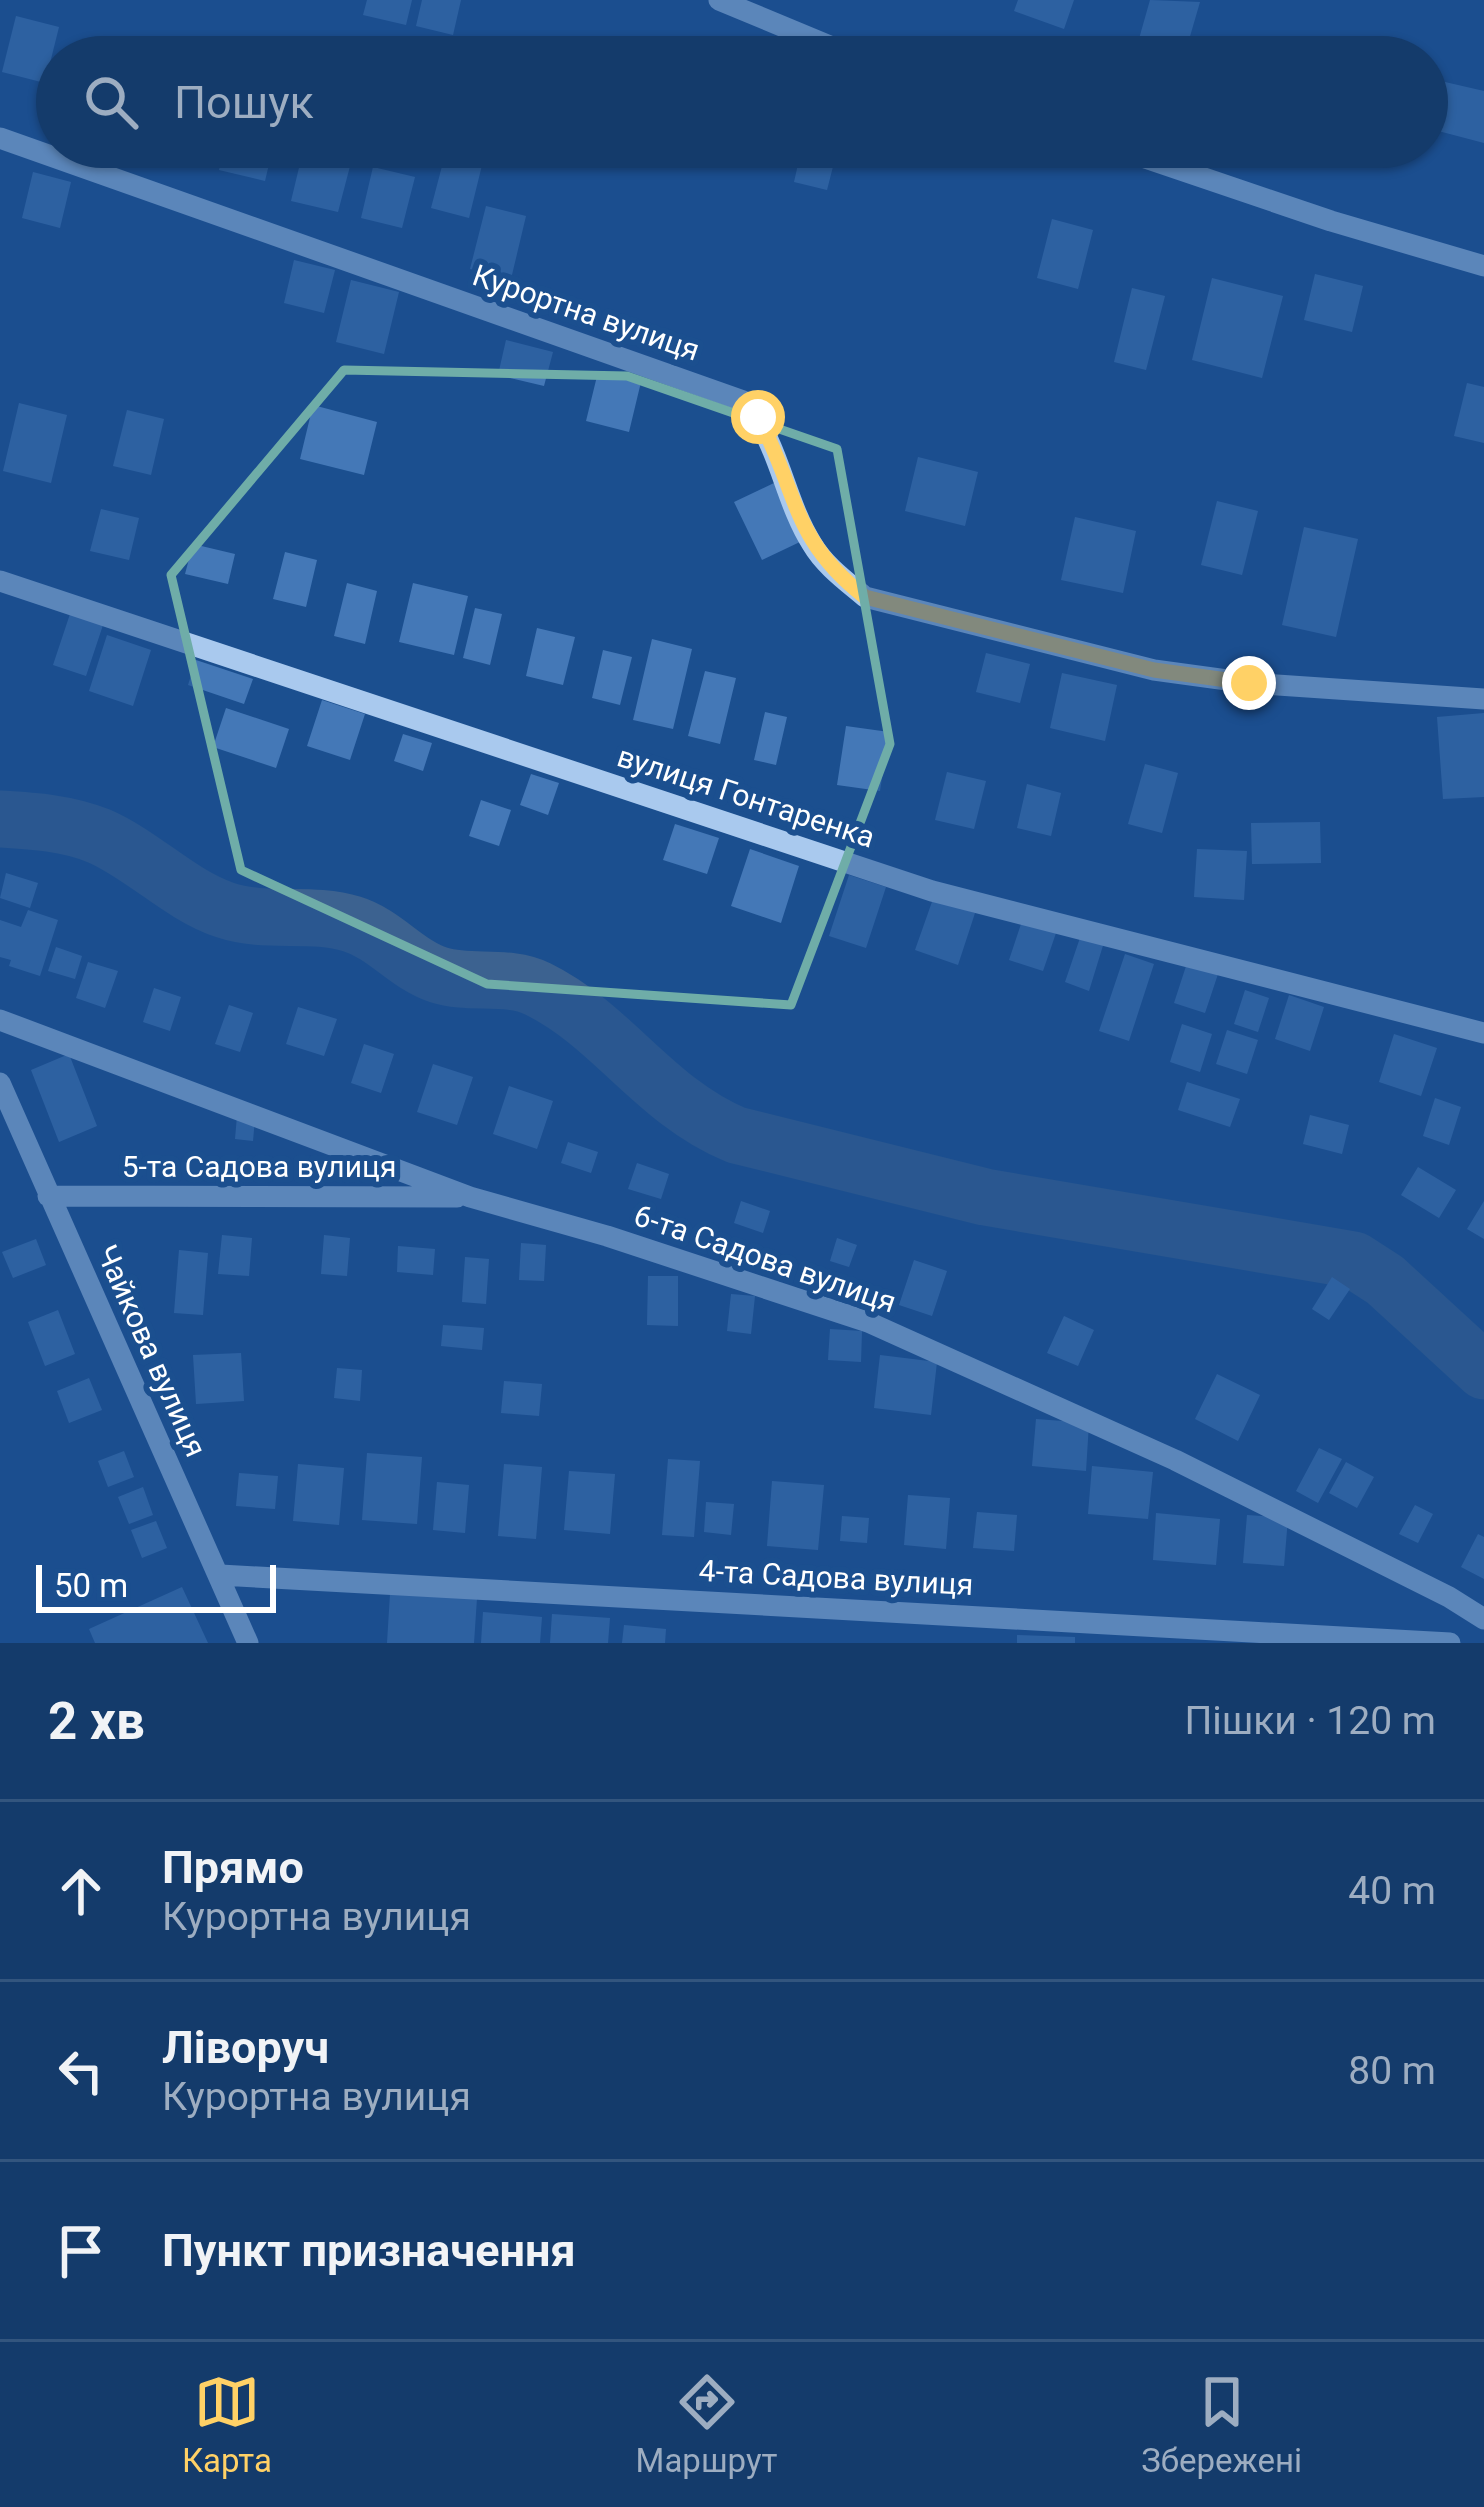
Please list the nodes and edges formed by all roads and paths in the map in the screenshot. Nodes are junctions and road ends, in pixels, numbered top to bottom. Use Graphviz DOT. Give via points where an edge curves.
graph roads {
  1 [pos="719,0"];
  2 [pos="806,36"];
  3 [pos="0,138"];
  4 [pos="36,151"];
  5 [pos="85,168"];
  6 [pos="1176,168"];
  7 [pos="1484,266"];
  8 [pos="0,581"];
  9 [pos="1484,699"];
  10 [pos="0,1019"];
  11 [pos="1484,1033"];
  12 [pos="0,1083"];
  13 [pos="48,1196"];
  14 [pos="470,1197"];
  15 [pos="220,1575"];
  16 [pos="1484,1619"];
  17 [pos="248,1643"];
  18 [pos="1450,1643"];
  1 -- 2 [label="street"];
  3 -- 4 [label="street, Курортна вулиця"];
  5 -- 9 [label="street, Курортна вулиця" via="743,401 771,441 813,546 865,597 1154,670"];
  6 -- 7 [label="street"];
  8 -- 11 [label="street, вулиця Гонтаренка" via="932,891"];
  10 -- 14 [label="street, 6-та Садова вулиця"];
  12 -- 13 [label="street, Чайкова вулиця"];
  13 -- 14 [label="street, 5-та Садова вулиця"];
  13 -- 15 [label="street, Чайкова вулиця"];
  14 -- 16 [label="street, 6-та Садова вулиця" via="868,1322 1175,1460"];
  15 -- 17 [label="street, Чайкова вулиця"];
  15 -- 18 [label="street, 4-та Садова вулиця"];
}
